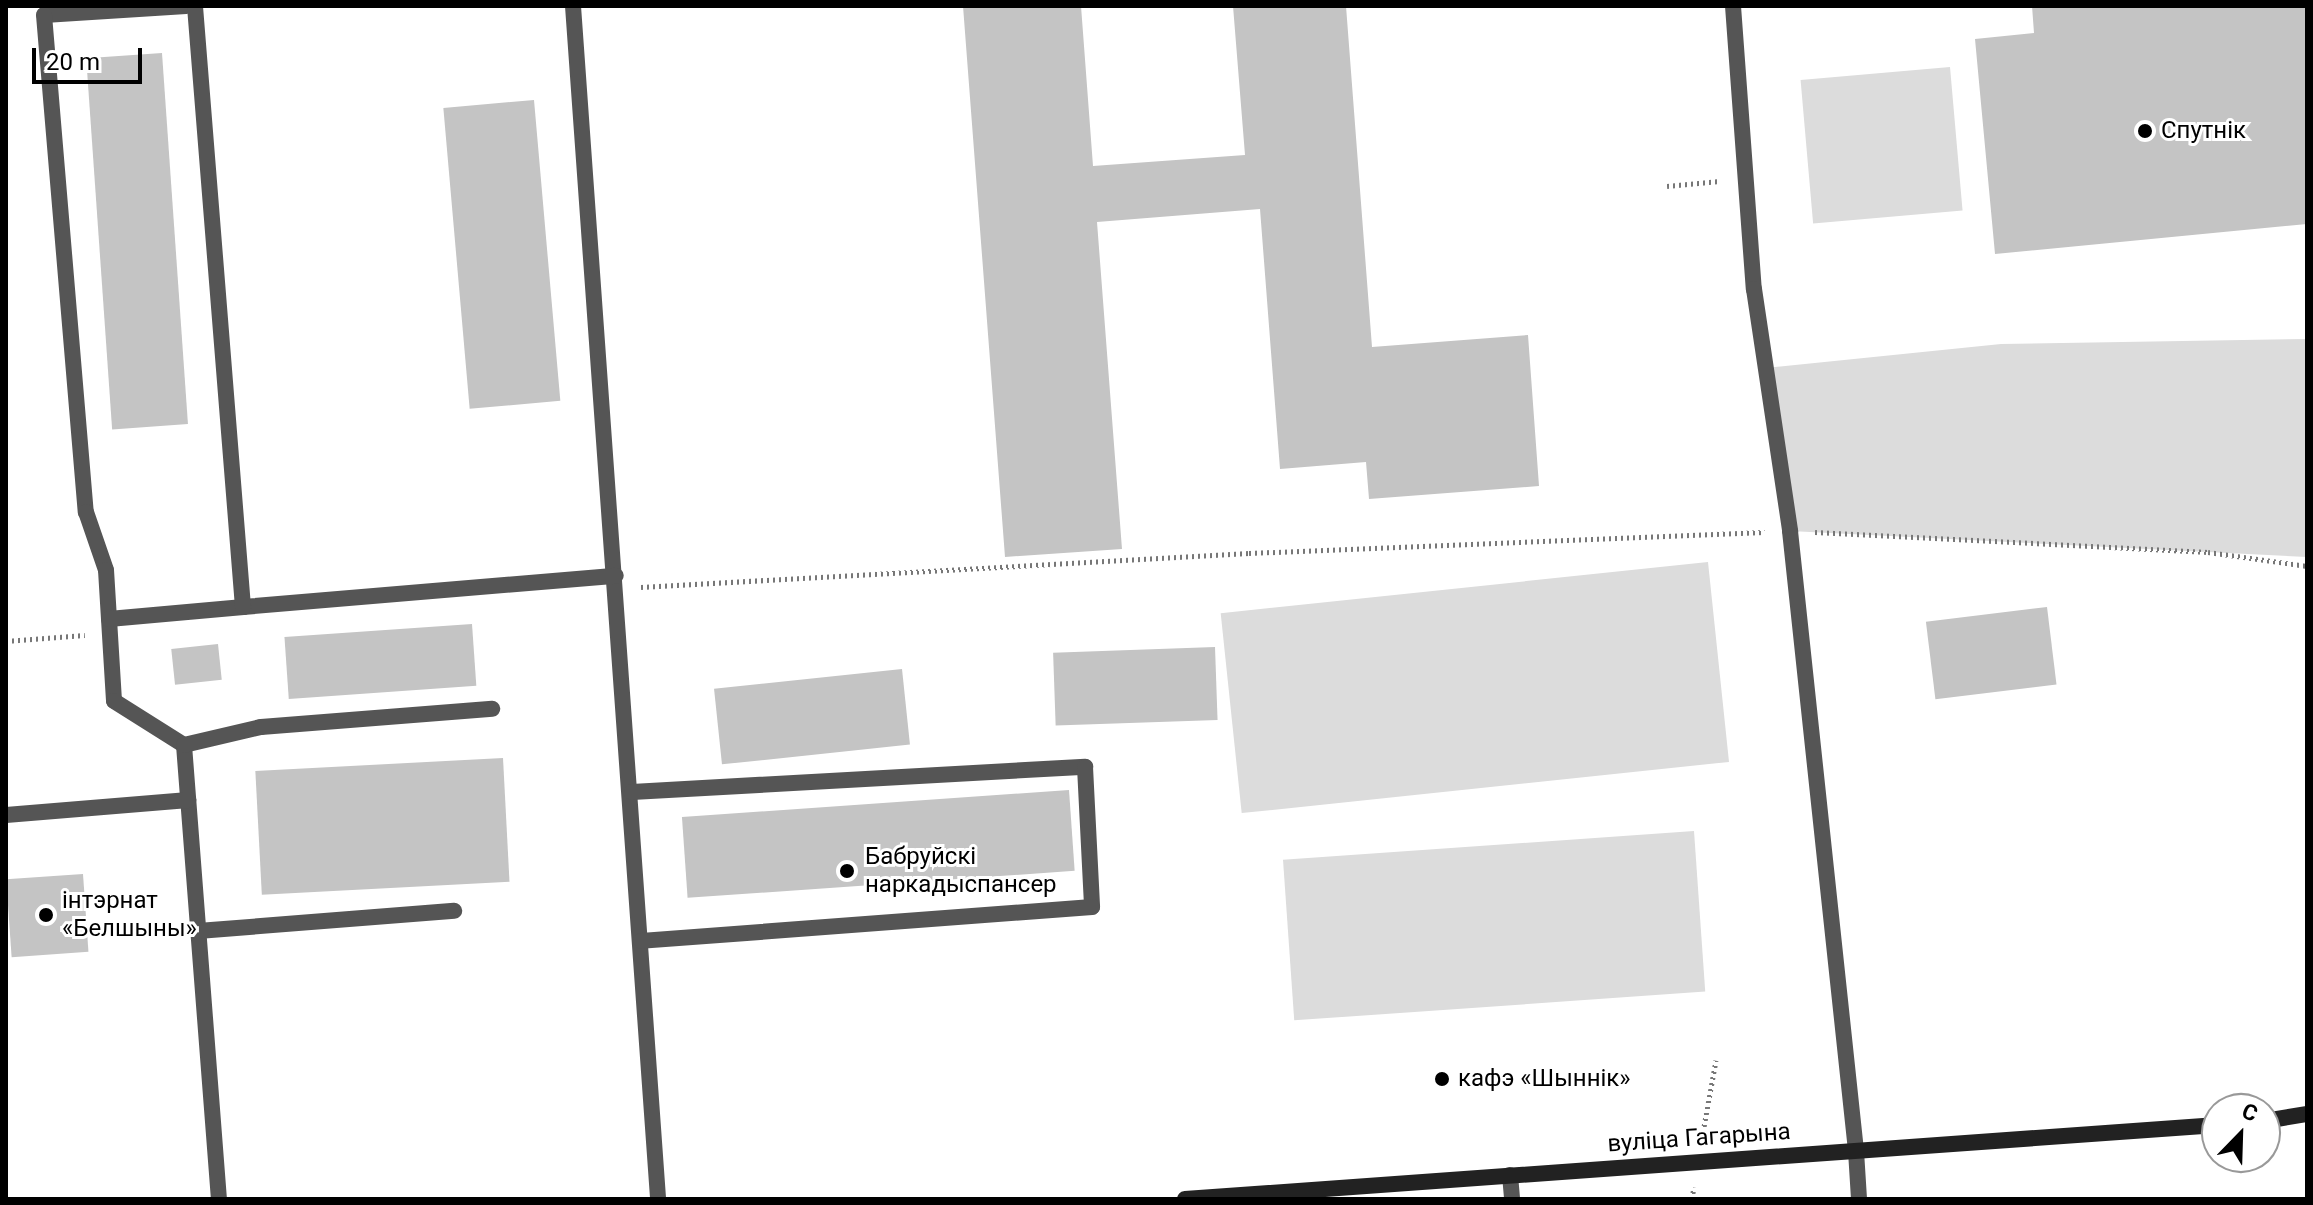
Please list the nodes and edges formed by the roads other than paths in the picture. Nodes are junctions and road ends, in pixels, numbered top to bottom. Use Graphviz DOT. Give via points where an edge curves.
graph roads {
  1 [pos="186,6"];
  2 [pos="195,6"];
  3 [pos="573,6"];
  4 [pos="1733,6"];
  5 [pos="617,583"];
  6 [pos="243,607"];
  7 [pos="109,626"];
  8 [pos="492,709"];
  9 [pos="184,745"];
  10 [pos="632,792"];
  11 [pos="188,800"];
  12 [pos="6,815"];
  13 [pos="454,911"];
  14 [pos="198,931"];
  15 [pos="641,941"];
  16 [pos="2307,1114"];
  17 [pos="2289,1119"];
  18 [pos="2281,1120"];
  19 [pos="2307,1123"];
  20 [pos="2201,1126"];
  21 [pos="1856,1151"];
  22 [pos="1510,1175"];
  23 [pos="219,1199"];
  24 [pos="658,1199"];
  25 [pos="1185,1199"];
  26 [pos="1512,1199"];
  27 [pos="1859,1199"];
  1 -- 7 [label="street" via="44,15 86,512 106,570"];
  2 -- 6 [label="street"];
  3 -- 5 [label="street"];
  4 -- 21 [label="street" via="1754,289 1790,531"];
  5 -- 6 [label="street"];
  5 -- 10 [label="street"];
  6 -- 7 [label="street"];
  7 -- 9 [label="street" via="114,701"];
  8 -- 9 [label="street" via="261,727"];
  9 -- 11 [label="street"];
  10 -- 15 [label="street"];
  10 -- 15 [label="street" via="1085,767 1092,907"];
  11 -- 12 [label="street"];
  11 -- 14 [label="street"];
  13 -- 14 [label="street"];
  14 -- 23 [label="street"];
  15 -- 24 [label="street"];
  16 -- 17 [label="main road"];
  17 -- 18 [label="main road"];
  17 -- 19 [label="main road"];
  20 -- 21 [label="main road, вуліца Гагарына"];
  21 -- 22 [label="main road, вуліца Гагарына"];
  21 -- 27 [label="street"];
  22 -- 25 [label="main road, вуліца Гагарына"];
  22 -- 26 [label="street"];
}
